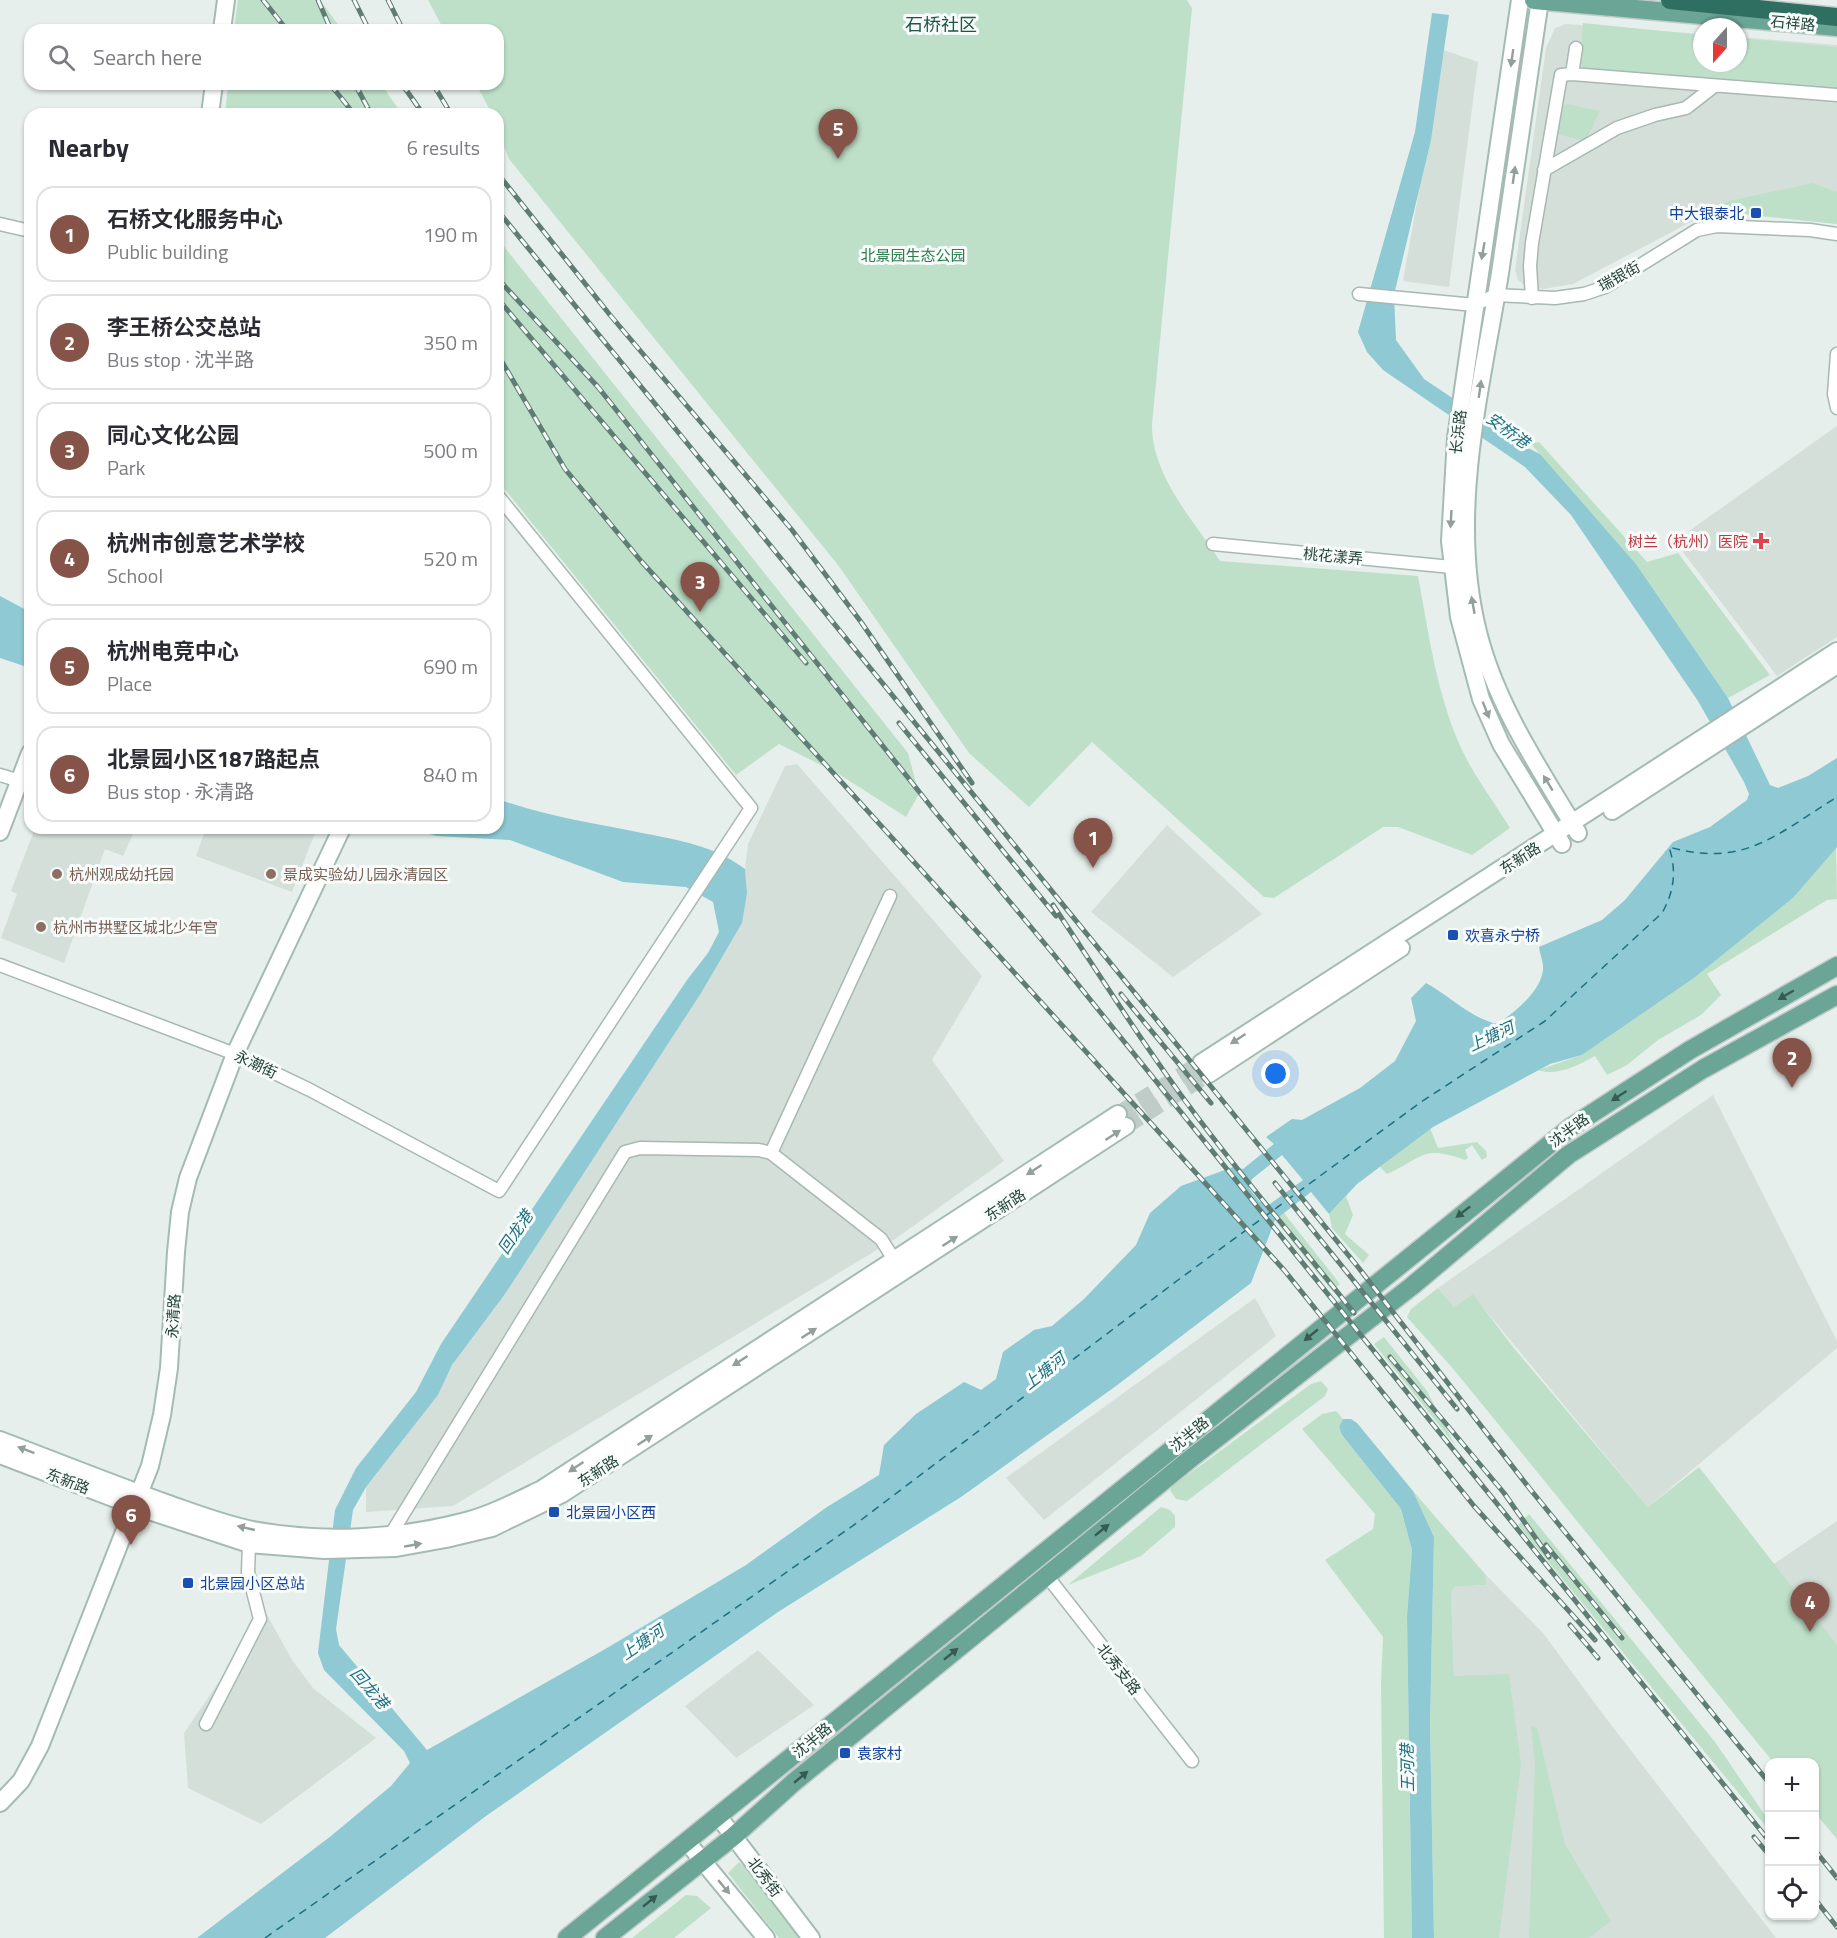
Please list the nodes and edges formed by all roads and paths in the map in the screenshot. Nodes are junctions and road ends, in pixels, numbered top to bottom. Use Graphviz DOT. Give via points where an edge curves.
graph roads {
  1 [pos="226,0"];
  2 [pos="1520,0"];
  3 [pos="1534,0"];
  4 [pos="1540,0"];
  5 [pos="1670,0"];
  6 [pos="1837,16"];
  7 [pos="222,24"];
  8 [pos="1837,27"];
  9 [pos="1576,48"];
  10 [pos="1572,74"];
  11 [pos="1713,87"];
  12 [pos="213,90"];
  13 [pos="1837,94"];
  14 [pos="211,108"];
  15 [pos="1544,170"];
  16 [pos="0,224"];
  17 [pos="24,230"];
  18 [pos="1837,234"];
  19 [pos="1359,294"];
  20 [pos="1495,295"];
  21 [pos="1533,298"];
  22 [pos="1475,305"];
  23 [pos="1837,354"];
  24 [pos="1476,356"];
  25 [pos="1837,408"];
  26 [pos="1462,461"];
  27 [pos="504,503"];
  28 [pos="1213,544"];
  29 [pos="1452,567"];
  30 [pos="1837,651"];
  31 [pos="1837,665"];
  32 [pos="1742,721"];
  33 [pos="24,770"];
  34 [pos="0,775"];
  35 [pos="20,781"];
  36 [pos="1575,828"];
  37 [pos="0,832"];
  38 [pos="339,834"];
  39 [pos="1559,839"];
  40 [pos="890,896"];
  41 [pos="0,965"];
  42 [pos="1837,966"];
  43 [pos="1837,995"];
  44 [pos="235,1054"];
  45 [pos="1205,1068"];
  46 [pos="1122,1120"];
  47 [pos="771,1153"];
  48 [pos="898,1267"];
  49 [pos="0,1440"];
  50 [pos="0,1455"];
  51 [pos="137,1500"];
  52 [pos="391,1534"];
  53 [pos="324,1543"];
  54 [pos="249,1544"];
  55 [pos="355,1544"];
  56 [pos="1047,1576"];
  57 [pos="206,1724"];
  58 [pos="1192,1761"];
  59 [pos="0,1803"];
  60 [pos="718,1816"];
  61 [pos="734,1836"];
  62 [pos="687,1842"];
  63 [pos="702,1859"];
  64 [pos="567,1938"];
  65 [pos="605,1938"];
  66 [pos="766,1938"];
  67 [pos="811,1938"];
  1 -- 7 [label="main road"];
  2 -- 22 [label="main road, 长浜路, one-way"];
  3 -- 4 [label="main road, 石祥路"];
  4 -- 8 [label="main road, 石祥路"];
  20 -- 4 [label="main road, 长浜路, one-way"];
  5 -- 6 [label="highway"];
  9 -- 10 [label="street"];
  10 -- 11 [label="street"];
  10 -- 15 [label="street" via="1562,75 1558,80"];
  11 -- 13 [label="street"];
  11 -- 15 [label="street" via="1686,108 1617,128"];
  12 -- 14 [label="main road"];
  15 -- 21 [label="street" via="1531,254"];
  16 -- 17 [label="street"];
  18 -- 21 [label="street, 瑞银街" via="1717,226 1697,230 1605,287 1584,294"];
  19 -- 22 [label="street"];
  20 -- 21 [label="street, 瑞银街"];
  20 -- 22 [label="street"];
  20 -- 24 [label="main road, 长浜路"];
  22 -- 24 [label="main road, 长浜路"];
  23 -- 25 [label="street"];
  24 -- 26 [label="main road, 长浜路"];
  26 -- 29 [label="main road, 长浜路, one-way" via="1450,542"];
  36 -- 26 [label="main road, 长浜路, one-way" via="1517,732 1494,681 1478,631 1470,587"];
  27 -- 44 [label="street, 永潮街" via="751,808 499,1191"];
  28 -- 29 [label="street, 桃花漾弄"];
  29 -- 39 [label="main road, 长浜路, one-way" via="1459,618 1481,699 1502,744"];
  30 -- 32 [label="main road, 东新路"];
  31 -- 32 [label="main road, 东新路"];
  32 -- 36 [label="main road, 东新路"];
  33 -- 35 [label="main road"];
  34 -- 35 [label="street"];
  35 -- 37 [label="main road"];
  36 -- 39 [label="main road, 东新路"];
  38 -- 44 [label="main road, 永清路"];
  39 -- 45 [label="main road, 东新路"];
  40 -- 47 [label="street"];
  41 -- 44 [label="street, 永潮街"];
  42 -- 60 [label="main road, 沈半路, one-way" via="1690,1050 1571,1127"];
  56 -- 43 [label="main road, 沈半路, one-way" via="1412,1286 1568,1155 1703,1069"];
  44 -- 51 [label="main road, 永清路" via="200,1142 180,1212 162,1415"];
  46 -- 48 [label="main road, 东新路"];
  47 -- 48 [label="street" via="881,1239"];
  47 -- 52 [label="street" via="640,1148 625,1152"];
  48 -- 52 [label="main road, 东新路, one-way" via="542,1489 467,1521"];
  55 -- 48 [label="main road, 东新路, one-way" via="396,1548 492,1528 518,1517 562,1494"];
  51 -- 49 [label="main road, 东新路, one-way"];
  50 -- 51 [label="main road, 东新路"];
  53 -- 51 [label="main road, 东新路, one-way" via="252,1530"];
  51 -- 54 [label="main road, 东新路"];
  51 -- 59 [label="main road, 永清路" via="40,1746 21,1781"];
  52 -- 55 [label="main road, 东新路"];
  53 -- 54 [label="main road, 东新路"];
  53 -- 55 [label="main road, 东新路"];
  54 -- 57 [label="street" via="248,1572 260,1619"];
  56 -- 58 [label="street, 北秀支路"];
  61 -- 56 [label="main road, 沈半路, one-way" via="794,1782"];
  60 -- 61 [label="main road, 北秀街"];
  60 -- 62 [label="main road, 沈半路"];
  61 -- 63 [label="main road, 沈半路"];
  61 -- 67 [label="main road, 北秀街"];
  62 -- 63 [label="main road"];
  62 -- 64 [label="main road, 沈半路"];
  65 -- 63 [label="main road, 沈半路, one-way"];
  63 -- 66 [label="main road, one-way"];
}
